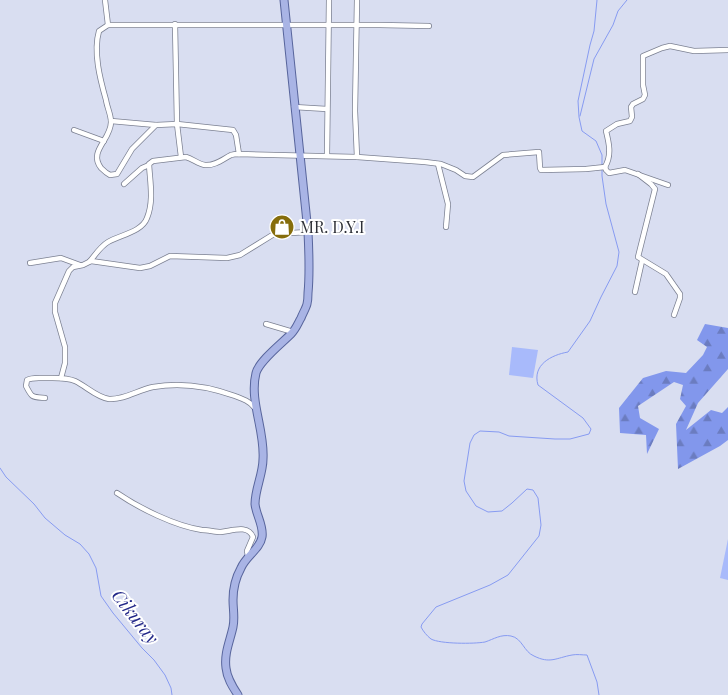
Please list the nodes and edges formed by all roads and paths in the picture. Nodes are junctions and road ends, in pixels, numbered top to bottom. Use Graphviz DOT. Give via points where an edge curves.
graph roads {
  1 [pos="105,0"];
  2 [pos="284,0"];
  3 [pos="329,0"];
  4 [pos="357,0"];
  5 [pos="175,24"];
  6 [pos="108,25"];
  7 [pos="286,25"];
  8 [pos="357,25"];
  9 [pos="329,26"];
  10 [pos="430,26"];
  11 [pos="728,50"];
  12 [pos="294,107"];
  13 [pos="327,108"];
  14 [pos="111,121"];
  15 [pos="177,124"];
  16 [pos="156,125"];
  17 [pos="74,130"];
  18 [pos="104,141"];
  19 [pos="240,154"];
  20 [pos="300,155"];
  21 [pos="327,155"];
  22 [pos="357,156"];
  23 [pos="181,157"];
  24 [pos="438,164"];
  25 [pos="149,165"];
  26 [pos="604,167"];
  27 [pos="638,174"];
  28 [pos="124,184"];
  29 [pos="668,185"];
  30 [pos="446,227"];
  31 [pos="308,232"];
  32 [pos="90,261"];
  33 [pos="642,261"];
  34 [pos="30,263"];
  35 [pos="82,266"];
  36 [pos="635,292"];
  37 [pos="674,315"];
  38 [pos="266,324"];
  39 [pos="293,332"];
  40 [pos="61,378"];
  41 [pos="45,398"];
  42 [pos="257,413"];
  43 [pos="117,493"];
  44 [pos="248,556"];
  45 [pos="238,695"];
  1 -- 6 [label="street"];
  2 -- 7 [label="main road"];
  3 -- 9 [label="street"];
  4 -- 8 [label="street"];
  5 -- 6 [label="street"];
  5 -- 7 [label="street"];
  5 -- 15 [label="street"];
  6 -- 14 [label="street" via="99,31 97,42 99,73"];
  7 -- 9 [label="street"];
  7 -- 12 [label="main road"];
  8 -- 9 [label="street"];
  8 -- 10 [label="street"];
  8 -- 22 [label="street"];
  9 -- 13 [label="street"];
  11 -- 26 [label="street" via="694,51 670,46 643,56 645,95 631,107 630,121 606,131 610,153"];
  12 -- 13 [label="street"];
  12 -- 20 [label="main road"];
  13 -- 21 [label="street"];
  14 -- 16 [label="street"];
  14 -- 18 [label="street"];
  15 -- 16 [label="street"];
  15 -- 19 [label="street" via="233,130"];
  15 -- 23 [label="street"];
  16 -- 18 [label="street" via="132,149 114,175 106,173 96,160"];
  17 -- 18 [label="street"];
  19 -- 20 [label="street"];
  19 -- 23 [label="street" via="209,165"];
  20 -- 21 [label="street"];
  20 -- 31 [label="main road"];
  21 -- 22 [label="street"];
  22 -- 24 [label="street"];
  23 -- 25 [label="street" via="153,161"];
  24 -- 26 [label="street" via="473,177 503,155 539,152 541,170"];
  24 -- 30 [label="street" via="448,204"];
  25 -- 28 [label="street"];
  25 -- 32 [label="street" via="151,193 145,222 107,242"];
  26 -- 27 [label="street" via="610,173 625,170"];
  27 -- 29 [label="street"];
  27 -- 33 [label="street" via="655,189 638,256"];
  31 -- 32 [label="street" via="274,234 227,258 170,256 140,268"];
  31 -- 39 [label="main road" via="307,304"];
  32 -- 35 [label="street"];
  33 -- 36 [label="street"];
  33 -- 37 [label="street" via="666,274 680,294"];
  34 -- 35 [label="street" via="61,258"];
  35 -- 40 [label="street" via="69,271 54,306 65,347"];
  38 -- 39 [label="street"];
  39 -- 42 [label="main road" via="257,370 254,387"];
  40 -- 41 [label="street" via="27,380 31,396"];
  40 -- 42 [label="street" via="76,381 108,398 123,397 154,387 198,385 250,402"];
  42 -- 44 [label="main road" via="263,459 255,504 262,536 259,546"];
  43 -- 44 [label="street" via="154,514 184,525 221,532 246,530 253,537"];
  44 -- 45 [label="main road" via="236,580 233,627 226,657 228,678"];
}
